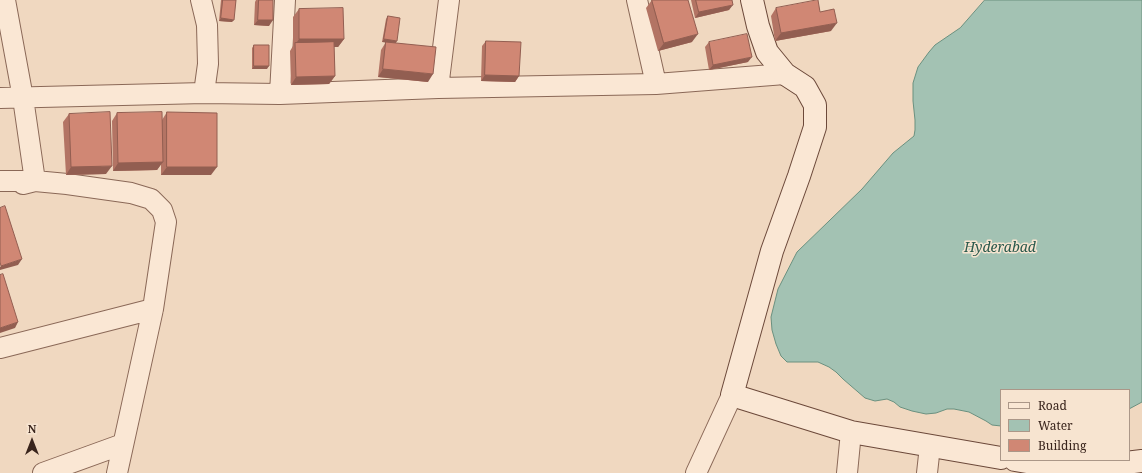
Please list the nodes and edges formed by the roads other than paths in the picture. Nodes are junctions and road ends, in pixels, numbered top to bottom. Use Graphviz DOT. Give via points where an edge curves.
graph roads {
  1 [pos="4,0"];
  2 [pos="201,0"];
  3 [pos="285,0"];
  4 [pos="449,0"];
  5 [pos="637,0"];
  6 [pos="752,0"];
  7 [pos="785,74"];
  8 [pos="656,84"];
  9 [pos="438,88"];
  10 [pos="204,93"];
  11 [pos="280,94"];
  12 [pos="0,98"];
  13 [pos="23,98"];
  14 [pos="0,181"];
  15 [pos="36,181"];
  16 [pos="0,190"];
  17 [pos="153,309"];
  18 [pos="0,348"];
  19 [pos="732,396"];
  20 [pos="850,432"];
  21 [pos="123,444"];
  22 [pos="930,446"];
  23 [pos="1000,458"];
  24 [pos="1020,461"];
  25 [pos="1135,465"];
  26 [pos="1064,470"];
  27 [pos="43,473"];
  28 [pos="117,473"];
  29 [pos="696,473"];
  30 [pos="847,473"];
  31 [pos="927,473"];
  1 -- 13 [label="street"];
  2 -- 10 [label="street" via="207,25 208,64"];
  3 -- 11 [label="street"];
  4 -- 9 [label="street"];
  5 -- 8 [label="street"];
  6 -- 7 [label="street" via="767,52"];
  7 -- 8 [label="street"];
  7 -- 19 [label="street" via="805,87 815,105 815,127 772,251"];
  8 -- 9 [label="street"];
  9 -- 11 [label="street"];
  10 -- 11 [label="street"];
  10 -- 13 [label="street"];
  12 -- 13 [label="street"];
  13 -- 15 [label="street"];
  14 -- 15 [label="street"];
  15 -- 16 [label="street"];
  15 -- 17 [label="street" via="131,193 151,200 162,210 166,222"];
  17 -- 18 [label="street"];
  17 -- 21 [label="street"];
  19 -- 20 [label="street"];
  19 -- 29 [label="street"];
  20 -- 22 [label="street"];
  20 -- 30 [label="street"];
  21 -- 27 [label="street"];
  21 -- 28 [label="street"];
  22 -- 23 [label="street"];
  22 -- 31 [label="street"];
  24 -- 26 [label="street"];
  25 -- 26 [label="street"];
}
